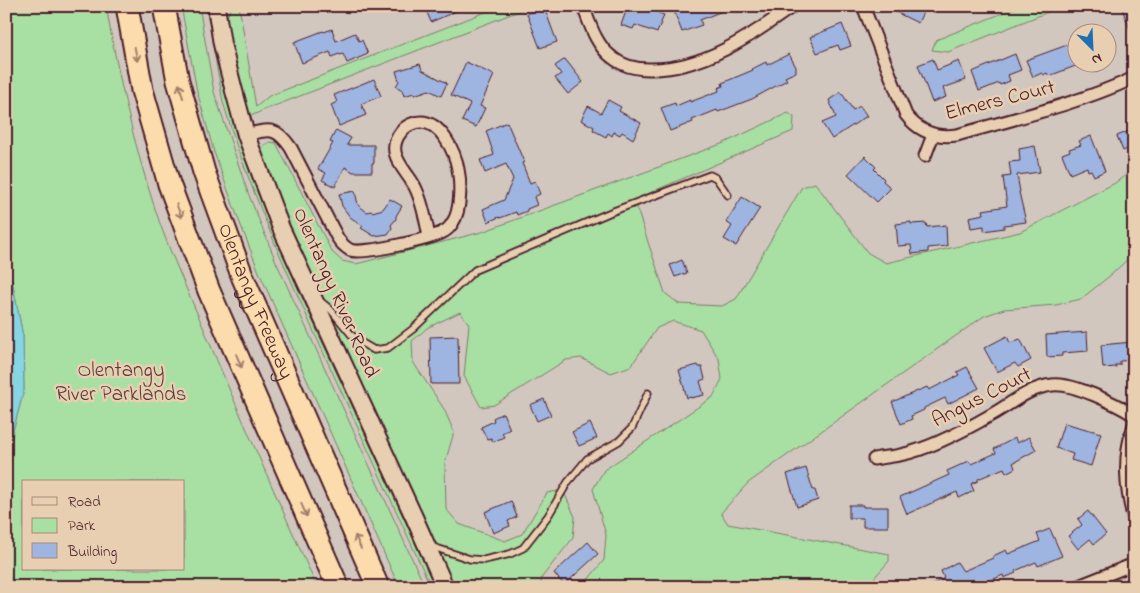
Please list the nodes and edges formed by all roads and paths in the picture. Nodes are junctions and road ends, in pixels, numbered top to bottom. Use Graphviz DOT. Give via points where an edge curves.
graph roads {
  1 [pos="127,6"];
  2 [pos="164,6"];
  3 [pos="216,6"];
  4 [pos="583,6"];
  5 [pos="793,6"];
  6 [pos="863,6"];
  7 [pos="1134,78"];
  8 [pos="246,135"];
  9 [pos="933,135"];
  10 [pos="925,156"];
  11 [pos="728,194"];
  12 [pos="429,237"];
  13 [pos="310,291"];
  14 [pos="648,393"];
  15 [pos="1134,415"];
  16 [pos="1134,425"];
  17 [pos="874,459"];
  18 [pos="1134,519"];
  19 [pos="427,545"];
  20 [pos="1134,564"];
  21 [pos="338,587"];
  22 [pos="378,587"];
  23 [pos="445,587"];
  24 [pos="1076,587"];
  1 -- 21 [label="highway, Olentangy Freeway, one-way" via="142,90 169,184 209,292"];
  22 -- 2 [label="highway, Olentangy Freeway, one-way" via="243,278 204,172 178,81"];
  3 -- 8 [label="main road, Olentangy River Road" via="222,44"];
  4 -- 5 [label="street" via="601,47 624,65 640,69 676,67 700,60 746,38"];
  6 -- 9 [label="street, Elmers Court" via="906,115"];
  7 -- 9 [label="street, Elmers Court" via="1092,96 957,135"];
  8 -- 12 [label="street" via="266,130 281,135 291,148 332,229 350,250 379,249"];
  8 -- 13 [label="main road, Olentangy River Road" via="281,228"];
  9 -- 10 [label="street"];
  11 -- 13 [label="lane" via="710,175 611,212 474,270 413,329 388,348 374,350 356,339"];
  12 -- 12 [label="street" via="442,233 454,221 460,182 458,168 443,135 431,124 420,122 400,133 395,154 416,188"];
  13 -- 19 [label="main road, Olentangy River Road"];
  14 -- 19 [label="lane" via="632,428 619,441 587,459 523,548 484,560 470,559"];
  15 -- 17 [label="street, Angus Court" via="1089,393 1054,384 1020,396 976,424 926,447"];
  16 -- 18 [label="street" via="1129,437 1126,469 1128,501"];
  19 -- 23 [label="main road, Olentangy River Road"];
  20 -- 24 [label="street"];
}
